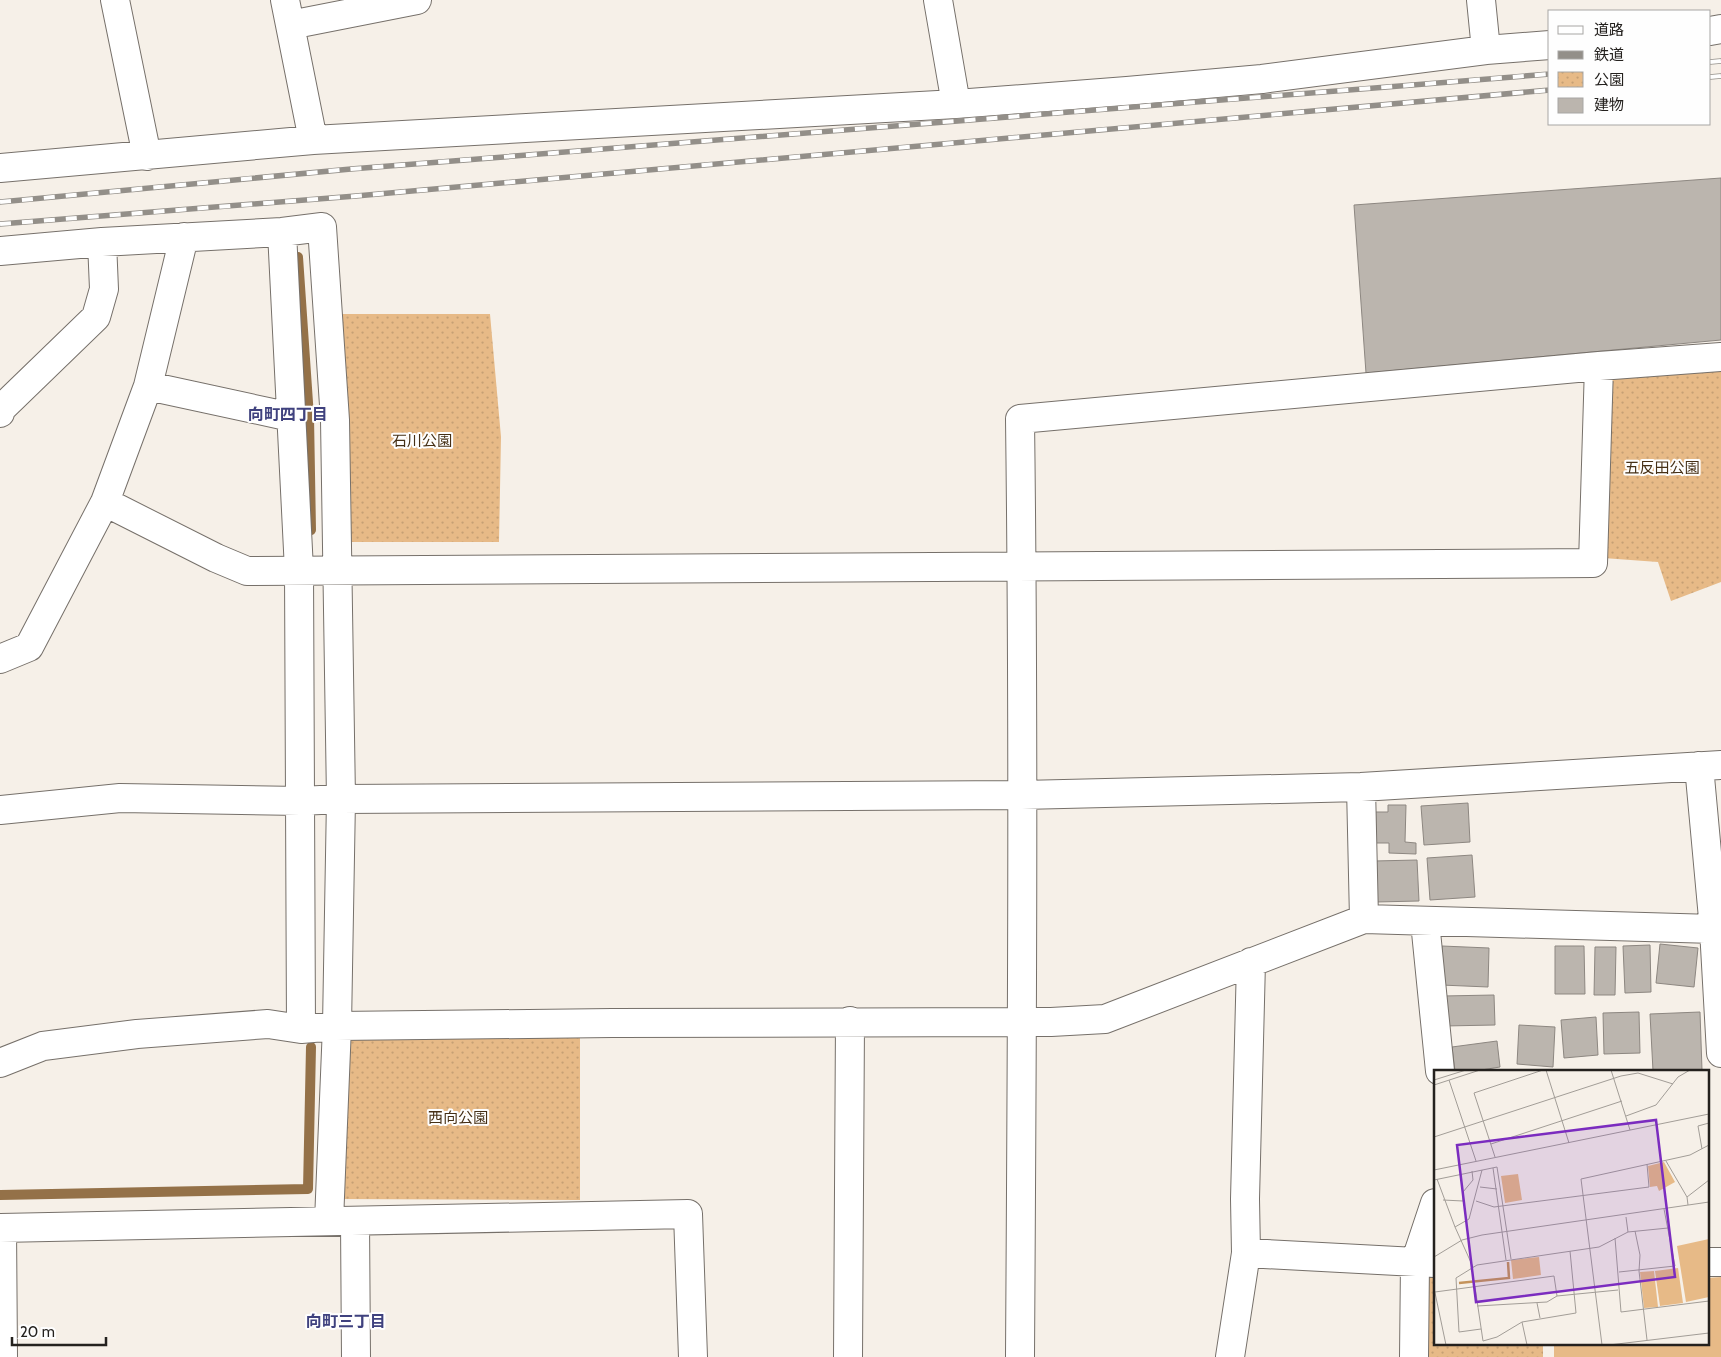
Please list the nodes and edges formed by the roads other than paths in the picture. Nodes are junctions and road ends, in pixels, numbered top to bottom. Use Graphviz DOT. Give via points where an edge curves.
graph roads {
  1 [pos="115,0"];
  2 [pos="417,0"];
  3 [pos="938,0"];
  4 [pos="1481,0"];
  5 [pos="288,12"];
  6 [pos="1548,45"];
  7 [pos="1486,50"];
  8 [pos="956,104"];
  9 [pos="313,140"];
  10 [pos="147,156"];
  11 [pos="0,168"];
  12 [pos="282,232"];
  13 [pos="184,237"];
  14 [pos="102,242"];
  15 [pos="0,251"];
  16 [pos="1721,357"];
  17 [pos="1599,366"];
  18 [pos="148,386"];
  19 [pos="0,413"];
  20 [pos="291,416"];
  21 [pos="105,502"];
  22 [pos="1022,566"];
  23 [pos="299,570"];
  24 [pos="338,572"];
  25 [pos="0,658"];
  26 [pos="1710,765"];
  27 [pos="1361,787"];
  28 [pos="1022,795"];
  29 [pos="341,799"];
  30 [pos="300,801"];
  31 [pos="0,810"];
  32 [pos="1364,920"];
  33 [pos="1425,922"];
  34 [pos="1714,929"];
  35 [pos="1250,962"];
  36 [pos="850,1021"];
  37 [pos="1023,1022"];
  38 [pos="337,1026"];
  39 [pos="301,1029"];
  40 [pos="1721,1053"];
  41 [pos="2,1054"];
  42 [pos="1440,1070"];
  43 [pos="1434,1209"];
  44 [pos="342,1221"];
  45 [pos="1,1228"];
  46 [pos="1246,1254"];
  47 [pos="1708,1262"];
  48 [pos="1721,1262"];
  49 [pos="1425,1263"];
  50 [pos="4,1357"];
  51 [pos="356,1357"];
  52 [pos="693,1357"];
  53 [pos="848,1357"];
  54 [pos="1020,1357"];
  55 [pos="1230,1357"];
  56 [pos="1414,1357"];
  1 -- 10 [label="street"];
  2 -- 5 [label="street"];
  3 -- 8 [label="street"];
  4 -- 7 [label="street"];
  5 -- 9 [label="street"];
  6 -- 7 [label="street"];
  7 -- 8 [label="street" via="1262,79"];
  8 -- 9 [label="street"];
  9 -- 10 [label="street"];
  10 -- 11 [label="street"];
  12 -- 13 [label="street"];
  12 -- 20 [label="street"];
  12 -- 24 [label="street" via="322,227 335,420"];
  13 -- 14 [label="street"];
  13 -- 18 [label="street"];
  14 -- 15 [label="street"];
  14 -- 19 [label="street" via="104,289 96,317"];
  16 -- 17 [label="street"];
  17 -- 22 [label="street" via="1020,419"];
  17 -- 22 [label="street" via="1592,563"];
  18 -- 20 [label="street"];
  18 -- 21 [label="street"];
  20 -- 23 [label="street"];
  21 -- 23 [label="street" via="247,571"];
  21 -- 25 [label="street" via="29,648"];
  22 -- 24 [label="street"];
  22 -- 28 [label="street"];
  23 -- 24 [label="street"];
  23 -- 30 [label="street"];
  24 -- 29 [label="street"];
  26 -- 27 [label="street"];
  26 -- 34 [label="street"];
  27 -- 28 [label="street"];
  27 -- 32 [label="street"];
  28 -- 29 [label="street"];
  28 -- 37 [label="street"];
  29 -- 30 [label="street"];
  29 -- 38 [label="street"];
  30 -- 31 [label="street" via="120,798"];
  30 -- 39 [label="street"];
  32 -- 33 [label="street"];
  32 -- 35 [label="street"];
  33 -- 34 [label="street"];
  33 -- 42 [label="street"];
  34 -- 40 [label="street"];
  35 -- 37 [label="street" via="1105,1019"];
  35 -- 46 [label="street"];
  36 -- 37 [label="street"];
  36 -- 38 [label="street"];
  36 -- 53 [label="street"];
  37 -- 54 [label="street"];
  38 -- 39 [label="street"];
  38 -- 44 [label="street"];
  39 -- 41 [label="street" via="268,1024 137,1034"];
  43 -- 49 [label="street"];
  44 -- 45 [label="street"];
  44 -- 51 [label="street"];
  44 -- 52 [label="street" via="688,1214"];
  45 -- 50 [label="street"];
  46 -- 49 [label="street"];
  46 -- 55 [label="street"];
  47 -- 48 [label="street"];
  49 -- 56 [label="street"];
}
